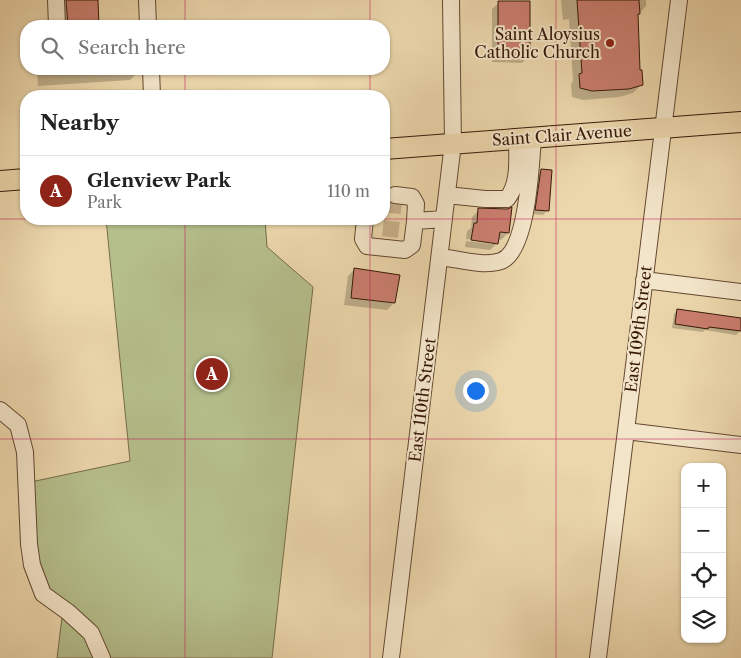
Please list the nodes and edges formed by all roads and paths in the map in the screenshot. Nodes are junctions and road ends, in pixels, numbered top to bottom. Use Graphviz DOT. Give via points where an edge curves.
graph roads {
  1 [pos="56,0"];
  2 [pos="147,0"];
  3 [pos="451,0"];
  4 [pos="679,0"];
  5 [pos="57,20"];
  6 [pos="148,20"];
  7 [pos="151,75"];
  8 [pos="152,90"];
  9 [pos="741,122"];
  10 [pos="662,128"];
  11 [pos="525,138"];
  12 [pos="453,143"];
  13 [pos="390,148"];
  14 [pos="20,179"];
  15 [pos="0,181"];
  16 [pos="447,195"];
  17 [pos="391,197"];
  18 [pos="444,220"];
  19 [pos="415,221"];
  20 [pos="364,225"];
  21 [pos="440,257"];
  22 [pos="644,280"];
  23 [pos="741,292"];
  24 [pos="0,410"];
  25 [pos="626,431"];
  26 [pos="741,445"];
  27 [pos="102,658"];
  28 [pos="390,658"];
  29 [pos="598,658"];
  1 -- 5 [label="street"];
  2 -- 6 [label="street"];
  3 -- 12 [label="street, East 110th Street"];
  4 -- 10 [label="street, East 109th Street"];
  7 -- 8 [label="street"];
  9 -- 10 [label="main road, Saint Clair Avenue"];
  10 -- 11 [label="main road, Saint Clair Avenue"];
  10 -- 22 [label="street, East 109th Street"];
  11 -- 12 [label="main road, Saint Clair Avenue"];
  11 -- 16 [label="street" via="513,191 507,199"];
  11 -- 21 [label="street" via="524,220 514,248 504,260 490,263"];
  12 -- 13 [label="main road, Saint Clair Avenue"];
  12 -- 16 [label="street, East 110th Street"];
  14 -- 15 [label="main road"];
  16 -- 18 [label="street, East 110th Street"];
  17 -- 19 [label="street" via="412,197 416,204"];
  18 -- 19 [label="street"];
  18 -- 21 [label="street, East 110th Street"];
  19 -- 20 [label="street" via="412,245 405,250 390,243 367,246 363,239"];
  21 -- 28 [label="street, East 110th Street"];
  22 -- 23 [label="street"];
  22 -- 25 [label="street, East 109th Street"];
  24 -- 27 [label="street" via="18,425 24,452 32,565 43,594 90,633"];
  25 -- 26 [label="street"];
  25 -- 29 [label="street, East 109th Street"];
}
